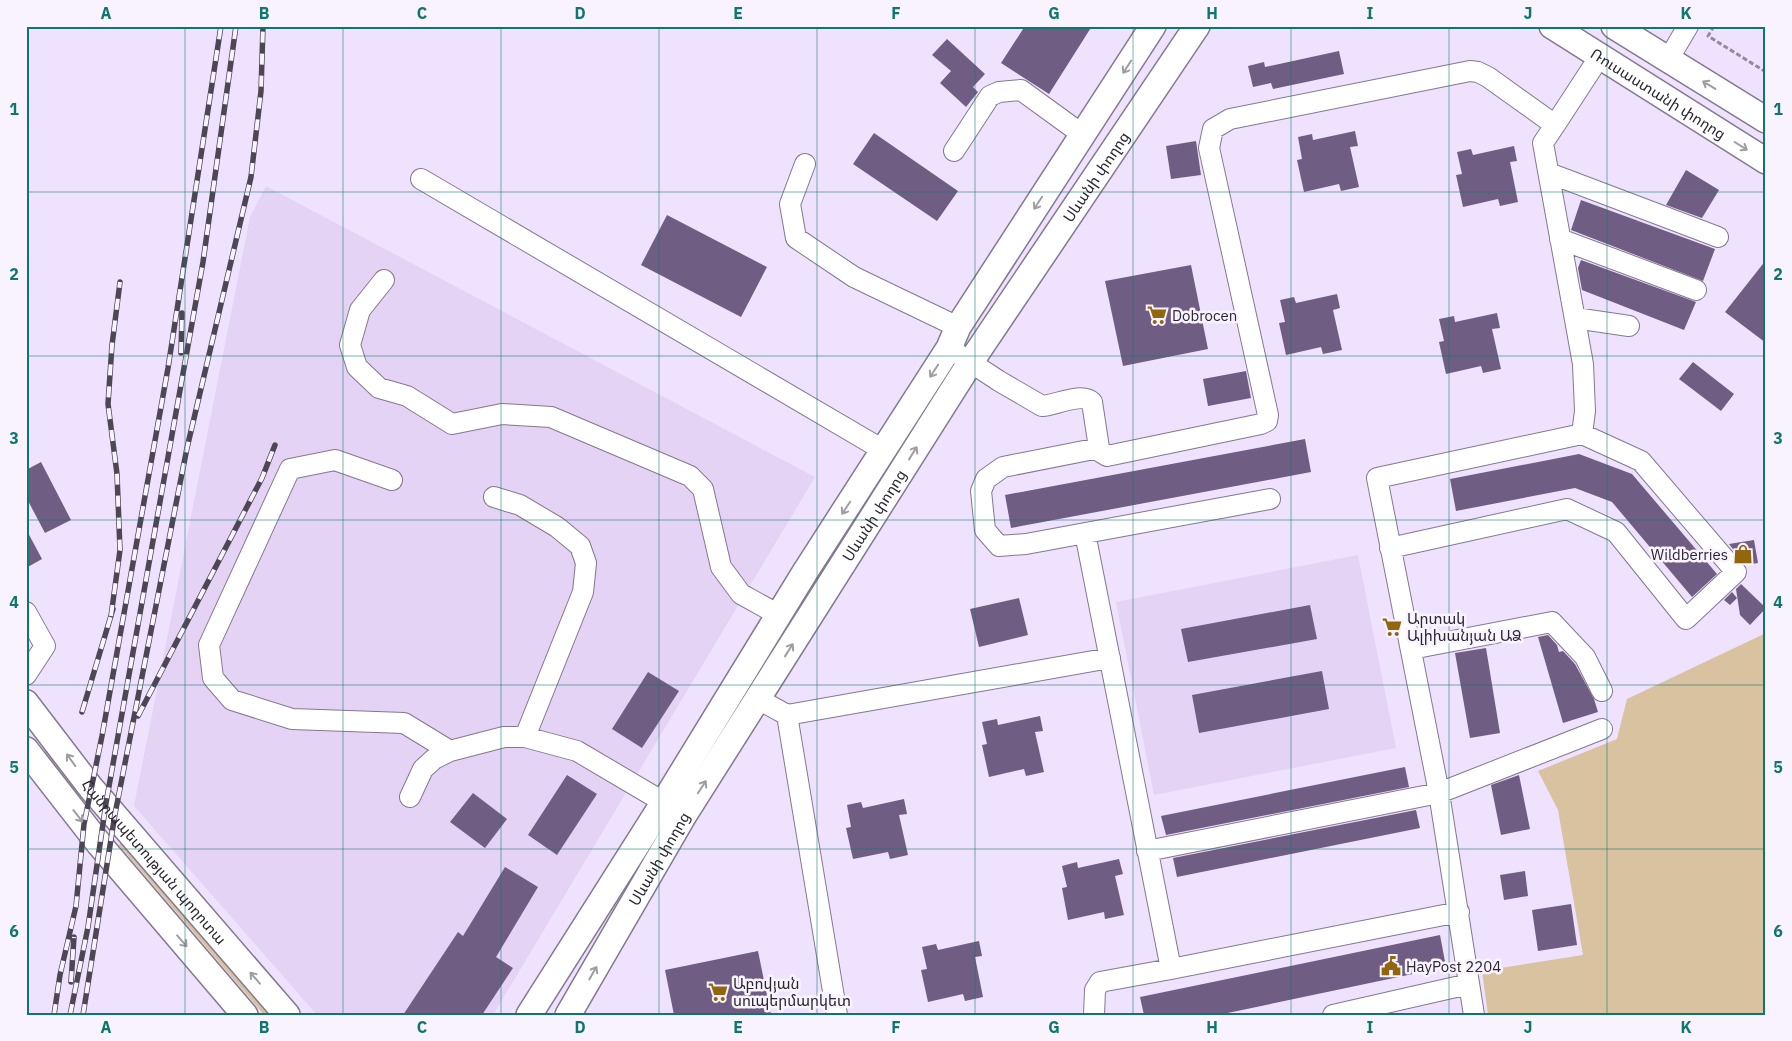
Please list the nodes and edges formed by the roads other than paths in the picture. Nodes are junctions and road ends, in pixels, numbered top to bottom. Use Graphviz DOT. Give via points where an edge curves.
graph roads {
  1 [pos="1154,26"];
  2 [pos="1197,26"];
  3 [pos="1552,26"];
  4 [pos="1614,26"];
  5 [pos="1688,26"];
  6 [pos="1600,56"];
  7 [pos="1668,60"];
  8 [pos="1766,120"];
  9 [pos="1555,125"];
  10 [pos="1083,134"];
  11 [pos="954,151"];
  12 [pos="1766,161"];
  13 [pos="805,164"];
  14 [pos="1549,173"];
  15 [pos="421,179"];
  16 [pos="1718,237"];
  17 [pos="1560,240"];
  18 [pos="384,280"];
  19 [pos="1696,290"];
  20 [pos="1575,318"];
  21 [pos="1629,326"];
  22 [pos="953,338"];
  23 [pos="970,363"];
  24 [pos="1582,434"];
  25 [pos="1099,448"];
  26 [pos="883,450"];
  27 [pos="392,480"];
  28 [pos="494,497"];
  29 [pos="1270,499"];
  30 [pos="1085,532"];
  31 [pos="1390,548"];
  32 [pos="26,612"];
  33 [pos="779,615"];
  34 [pos="1410,649"];
  35 [pos="1110,658"];
  36 [pos="26,675"];
  37 [pos="1602,691"];
  38 [pos="758,699"];
  39 [pos="26,703"];
  40 [pos="787,715"];
  41 [pos="1602,729"];
  42 [pos="525,737"];
  43 [pos="26,750"];
  44 [pos="450,751"];
  45 [pos="1439,794"];
  46 [pos="410,797"];
  47 [pos="674,808"];
  48 [pos="1147,851"];
  49 [pos="1459,912"];
  50 [pos="1171,969"];
  51 [pos="1469,984"];
  52 [pos="245,1015"];
  53 [pos="287,1015"];
  54 [pos="529,1015"];
  55 [pos="568,1015"];
  56 [pos="837,1015"];
  57 [pos="1094,1015"];
  58 [pos="1333,1015"];
  59 [pos="1474,1015"];
  1 -- 10 [label="main road, Սևանի փողոց, one-way"];
  2 -- 23 [label="main road, Սևանի փողոց"];
  3 -- 6 [label="main road, Ռուսաստանի փողոց"];
  4 -- 7 [label="main road"];
  5 -- 7 [label="street"];
  6 -- 9 [label="street"];
  6 -- 12 [label="main road, Ռուսաստանի փողոց, one-way"];
  8 -- 7 [label="main road, one-way"];
  9 -- 14 [label="street" via="1543,143"];
  9 -- 25 [label="street" via="1488,77 1470,71 1230,120 1213,129 1209,148 1268,415 1261,424 1107,456"];
  10 -- 11 [label="street" via="1021,90 999,92 990,96"];
  10 -- 22 [label="main road, Սևանի փողոց, one-way"];
  13 -- 22 [label="street" via="790,204 796,238"];
  14 -- 16 [label="street"];
  14 -- 17 [label="street"];
  15 -- 26 [label="street"];
  17 -- 19 [label="street"];
  17 -- 20 [label="street"];
  18 -- 33 [label="street" via="360,310 350,345 357,367 379,388 407,396 452,424 502,414 552,417 690,476 703,489 721,567 741,594"];
  20 -- 21 [label="street"];
  20 -- 24 [label="street" via="1585,388"];
  22 -- 23 [label="street"];
  22 -- 26 [label="main road, Սևանի փողոց, one-way"];
  23 -- 25 [label="street" via="1042,406 1088,398 1092,402"];
  38 -- 23 [label="main road, Սևանի փողոց, one-way"];
  24 -- 31 [label="street" via="1377,478"];
  24 -- 31 [label="street" via="1641,461 1736,572 1686,619 1616,532 1566,510"];
  25 -- 30 [label="street" via="1003,467 986,479 981,490 985,530 999,546"];
  26 -- 33 [label="main road, Սևանի փողոց, one-way"];
  27 -- 44 [label="street" via="335,460 290,469 209,645 213,678 232,700 292,719 404,723"];
  28 -- 42 [label="street" via="520,505 557,527 580,546 586,563 583,592"];
  29 -- 30 [label="street"];
  30 -- 35 [label="street"];
  31 -- 34 [label="street"];
  32 -- 36 [label="street" via="44,646"];
  33 -- 47 [label="main road, Սևանի փողոց"];
  34 -- 37 [label="street" via="1552,622 1585,657"];
  34 -- 45 [label="street"];
  35 -- 40 [label="street"];
  35 -- 48 [label="street"];
  38 -- 40 [label="street"];
  47 -- 38 [label="main road, Սևանի փողոց, one-way"];
  53 -- 39 [label="main road, Հանրապետության պողոտա, one-way" via="92,788"];
  40 -- 56 [label="street"];
  41 -- 45 [label="street"];
  42 -- 44 [label="street" via="504,737"];
  42 -- 47 [label="street" via="577,751"];
  43 -- 52 [label="main road, Հանրապետության պողոտա, one-way" via="100,844"];
  44 -- 46 [label="street" via="423,769"];
  45 -- 48 [label="street"];
  45 -- 49 [label="street"];
  47 -- 54 [label="main road, Սևանի փողոց"];
  55 -- 47 [label="main road, Սևանի փողոց, one-way"];
  48 -- 50 [label="street"];
  49 -- 50 [label="street"];
  49 -- 51 [label="street"];
  50 -- 57 [label="street" via="1100,982 1095,990"];
  51 -- 58 [label="street"];
  51 -- 59 [label="street"];
}
